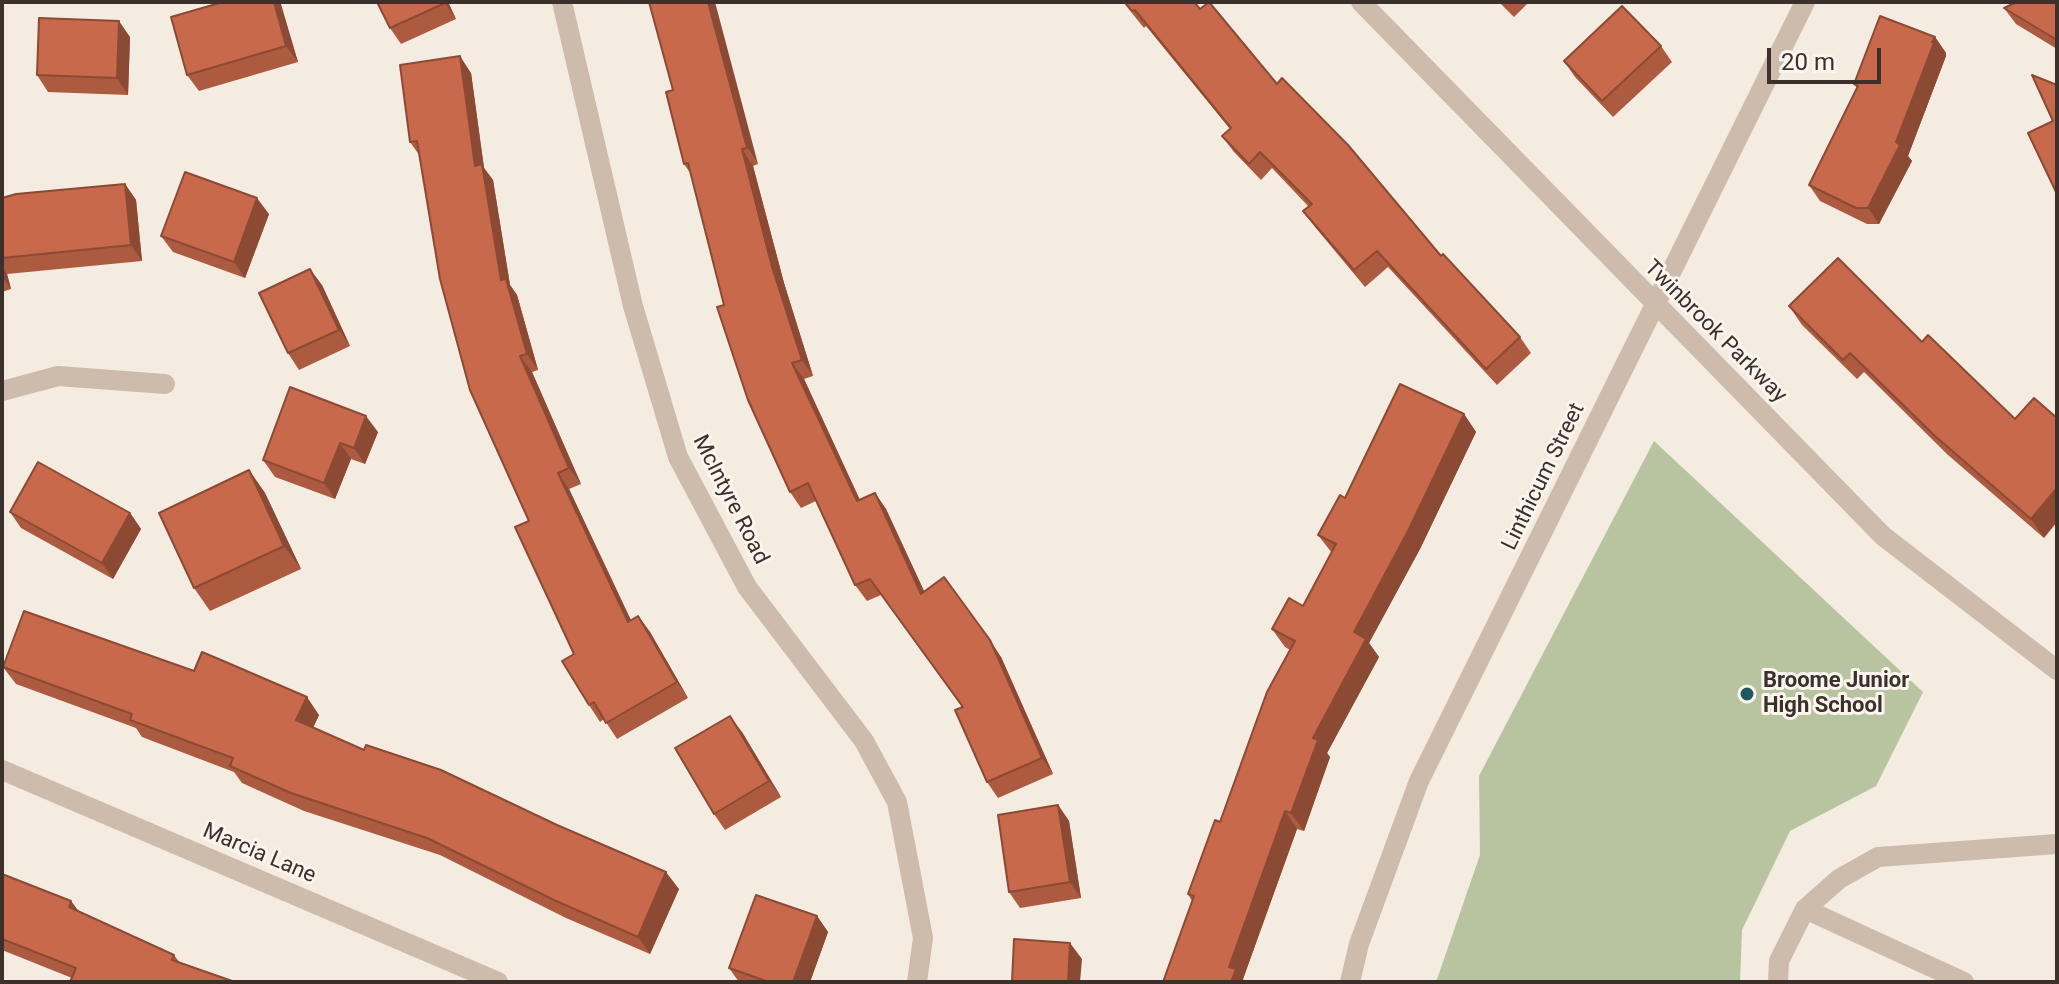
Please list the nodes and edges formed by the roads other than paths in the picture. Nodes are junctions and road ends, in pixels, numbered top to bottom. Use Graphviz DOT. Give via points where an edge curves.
graph roads {
  1 [pos="562,2"];
  2 [pos="1361,2"];
  3 [pos="1805,2"];
  4 [pos="1656,306"];
  5 [pos="165,384"];
  6 [pos="2,391"];
  7 [pos="2057,670"];
  8 [pos="2,770"];
  9 [pos="2057,844"];
  10 [pos="1805,909"];
  11 [pos="498,982"];
  12 [pos="917,982"];
  13 [pos="1350,982"];
  14 [pos="1778,982"];
  15 [pos="1964,982"];
  1 -- 12 [label="street, McIntyre Road" via="633,306 678,457 747,587 864,741 897,802 923,938"];
  2 -- 4 [label="street, Twinbrook Parkway"];
  3 -- 4 [label="street, Linthicum Street"];
  4 -- 7 [label="street, Twinbrook Parkway" via="1883,536"];
  4 -- 13 [label="street, Linthicum Street" via="1419,781"];
  5 -- 6 [label="street" via="58,376"];
  8 -- 11 [label="street, Marcia Lane"];
  9 -- 10 [label="street" via="1878,857 1839,879"];
  10 -- 14 [label="street" via="1779,961"];
  10 -- 15 [label="street"];
}
